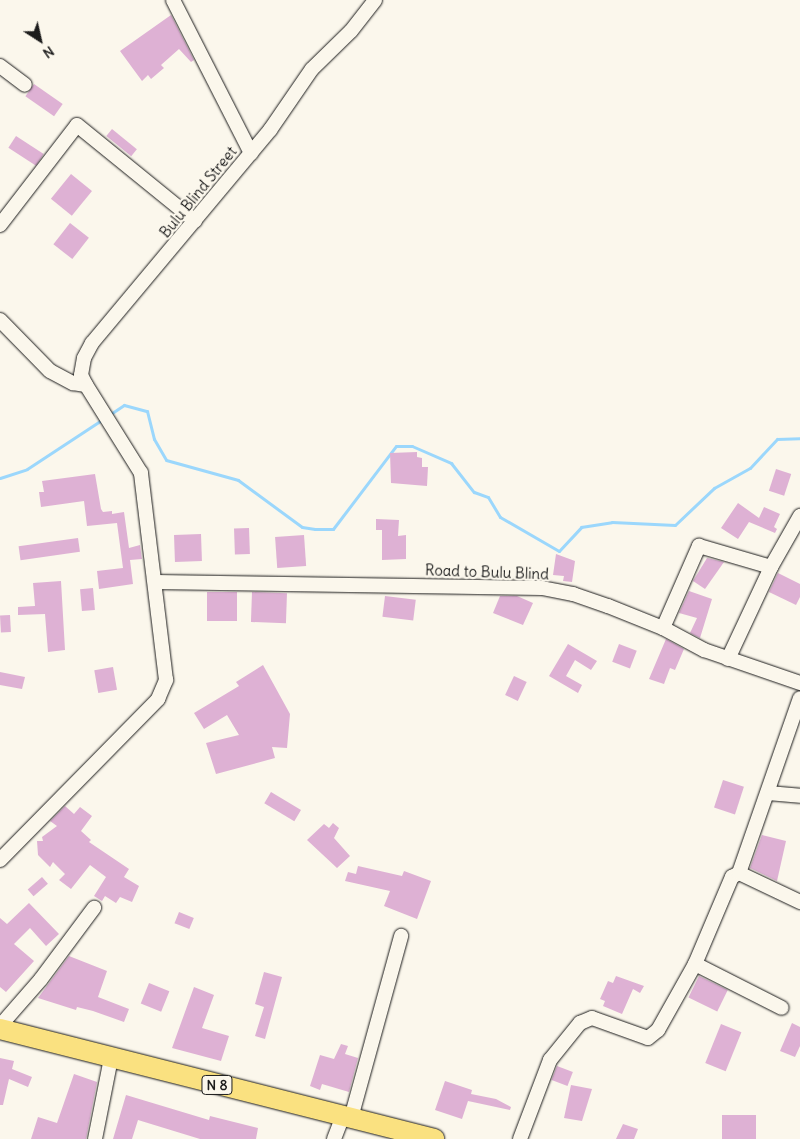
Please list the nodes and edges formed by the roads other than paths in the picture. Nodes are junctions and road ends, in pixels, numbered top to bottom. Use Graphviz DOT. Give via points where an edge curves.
graph roads {
  1 [pos="173,0"];
  2 [pos="375,0"];
  3 [pos="0,66"];
  4 [pos="25,85"];
  5 [pos="251,153"];
  6 [pos="195,221"];
  7 [pos="0,225"];
  8 [pos="0,320"];
  9 [pos="86,384"];
  10 [pos="800,516"];
  11 [pos="771,567"];
  12 [pos="156,582"];
  13 [pos="663,628"];
  14 [pos="728,659"];
  15 [pos="800,683"];
  16 [pos="800,698"];
  17 [pos="768,793"];
  18 [pos="800,796"];
  19 [pos="0,860"];
  20 [pos="739,874"];
  21 [pos="800,902"];
  22 [pos="94,908"];
  23 [pos="401,936"];
  24 [pos="695,964"];
  25 [pos="782,1008"];
  26 [pos="0,1028"];
  27 [pos="111,1058"];
  28 [pos="347,1117"];
  29 [pos="94,1139"];
  30 [pos="334,1139"];
  31 [pos="434,1139"];
  32 [pos="520,1139"];
  1 -- 5 [label="street"];
  2 -- 5 [label="street, Bulu Blind Street" via="351,31 312,69"];
  3 -- 4 [label="street"];
  5 -- 6 [label="street, Bulu Blind Street"];
  6 -- 7 [label="street" via="77,126"];
  6 -- 9 [label="street, Bulu Blind Street" via="92,343 84,358 81,375"];
  8 -- 9 [label="street" via="50,371 73,384"];
  9 -- 12 [label="street, Bulu Blind Street" via="141,473"];
  10 -- 11 [label="street"];
  11 -- 13 [label="street" via="699,546"];
  11 -- 14 [label="street"];
  12 -- 13 [label="street, Road to Bulu Blind" via="542,588 573,594"];
  12 -- 19 [label="street, Bulu Blind Street" via="166,672 158,699"];
  13 -- 14 [label="street, Road to Bulu Blind" via="698,648"];
  14 -- 15 [label="street, Road to Bulu Blind"];
  16 -- 17 [label="street"];
  17 -- 18 [label="street"];
  17 -- 20 [label="street"];
  20 -- 21 [label="street"];
  20 -- 24 [label="street" via="732,877"];
  22 -- 26 [label="street"];
  23 -- 28 [label="street"];
  24 -- 25 [label="street"];
  24 -- 32 [label="street" via="658,1030 648,1038 592,1018 580,1024 550,1060"];
  26 -- 27 [label="highway, N 8"];
  27 -- 28 [label="highway, N 8"];
  27 -- 29 [label="street"];
  28 -- 30 [label="street"];
  28 -- 31 [label="highway, N 8"];
}
